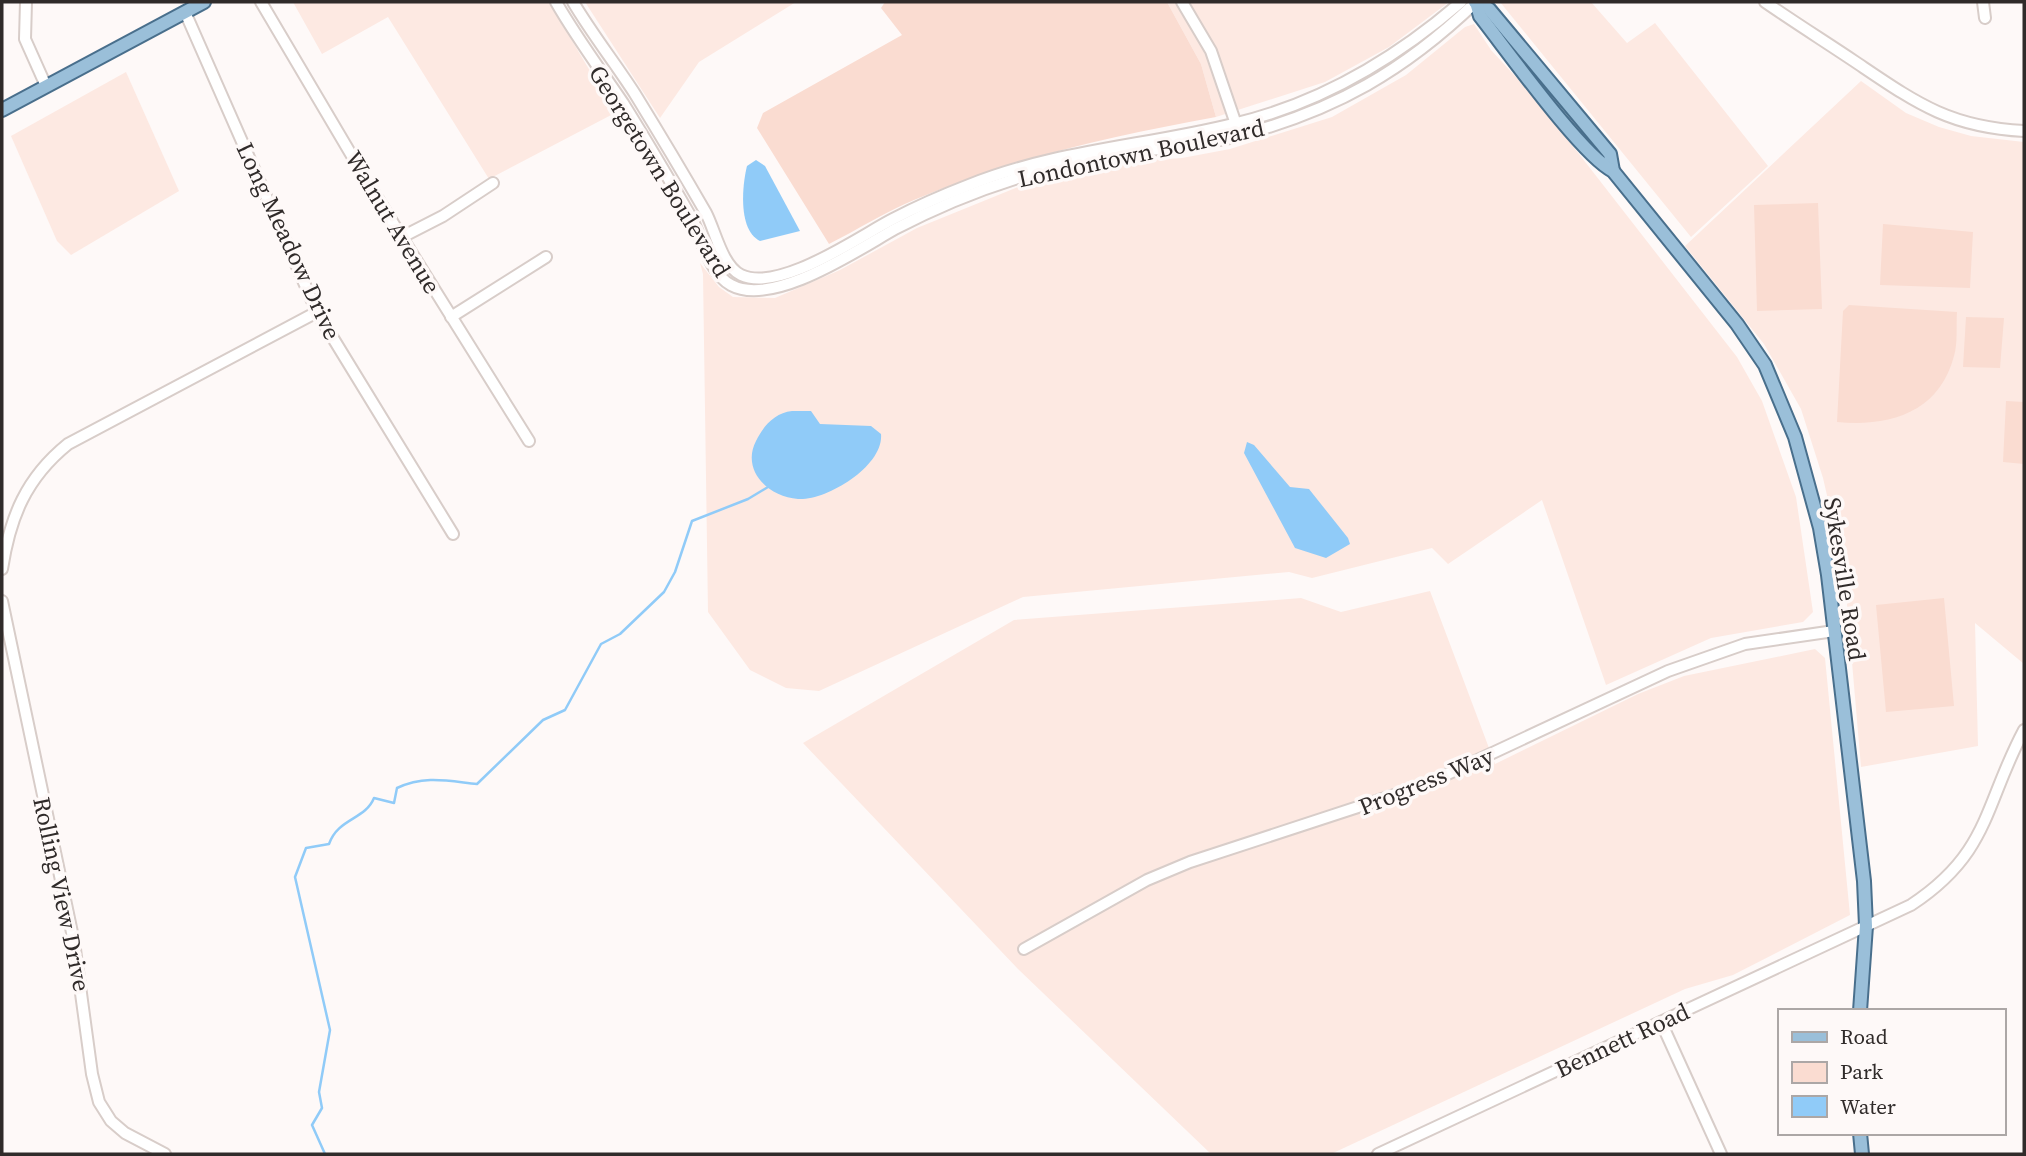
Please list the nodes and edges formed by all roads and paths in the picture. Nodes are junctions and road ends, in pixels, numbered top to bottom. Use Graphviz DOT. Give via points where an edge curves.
graph roads {
  1 [pos="26,2"];
  2 [pos="204,2"];
  3 [pos="261,2"];
  4 [pos="556,2"];
  5 [pos="573,2"];
  6 [pos="1182,2"];
  7 [pos="1461,2"];
  8 [pos="1476,2"];
  9 [pos="1765,2"];
  10 [pos="1983,2"];
  11 [pos="185,12"];
  12 [pos="1985,18"];
  13 [pos="46,86"];
  14 [pos="2,110"];
  15 [pos="1236,124"];
  16 [pos="2024,131"];
  17 [pos="1239,136"];
  18 [pos="493,183"];
  19 [pos="402,237"];
  20 [pos="546,257"];
  21 [pos="790,276"];
  22 [pos="317,312"];
  23 [pos="451,317"];
  24 [pos="528,441"];
  25 [pos="453,534"];
  26 [pos="2,569"];
  27 [pos="2,601"];
  28 [pos="3,625"];
  29 [pos="1834,631"];
  30 [pos="2024,730"];
  31 [pos="1866,926"];
  32 [pos="1024,949"];
  33 [pos="1860,1009"];
  34 [pos="1661,1022"];
  35 [pos="1860,1135"];
  36 [pos="165,1154"];
  37 [pos="1378,1154"];
  38 [pos="1721,1154"];
  39 [pos="1862,1154"];
  1 -- 13 [label="street" via="24,39"];
  2 -- 11 [label="main road"];
  3 -- 19 [label="street, Walnut Avenue"];
  4 -- 21 [label="street, Georgetown Boulevard" via="648,145 722,279 750,290"];
  5 -- 21 [label="street, Georgetown Boulevard" via="702,206 733,269 758,279"];
  6 -- 15 [label="street" via="1210,51"];
  7 -- 15 [label="street, Londontown Boulevard" via="1405,47 1366,71"];
  8 -- 17 [label="street, Londontown Boulevard" via="1413,59 1374,83 1329,105"];
  8 -- 29 [label="main road, Sykesville Road" via="1489,9 1610,155 1613,171 1737,324 1774,383 1795,437 1820,528"];
  9 -- 16 [label="street" via="1927,110 1977,126"];
  10 -- 12 [label="street"];
  11 -- 13 [label="main road"];
  11 -- 22 [label="street, Long Meadow Drive"];
  13 -- 14 [label="main road"];
  15 -- 17 [label="street"];
  15 -- 21 [label="street, Londontown Boulevard" via="1084,150 1005,172 919,206"];
  17 -- 21 [label="street, Londontown Boulevard" via="1087,160 1009,180 943,205 836,263"];
  18 -- 19 [label="street"];
  19 -- 23 [label="street, Walnut Avenue"];
  20 -- 23 [label="street"];
  22 -- 25 [label="street, Long Meadow Drive"];
  22 -- 26 [label="street" via="68,444 37,473 17,505"];
  23 -- 24 [label="street, Walnut Avenue"];
  27 -- 28 [label="street, Rolling View Drive"];
  28 -- 36 [label="street, Rolling View Drive" via="74,942 99,1102 125,1133"];
  29 -- 31 [label="main road, Sykesville Road"];
  29 -- 32 [label="street, Progress Way" via="1745,644 1661,673 1423,786 1147,880"];
  30 -- 31 [label="street, Bennett Road" via="1983,829 1965,857 1931,892"];
  31 -- 33 [label="main road, Sykesville Road"];
  31 -- 34 [label="street, Bennett Road"];
  34 -- 37 [label="street, Bennett Road"];
  34 -- 38 [label="street"];
  35 -- 39 [label="main road"];
}
